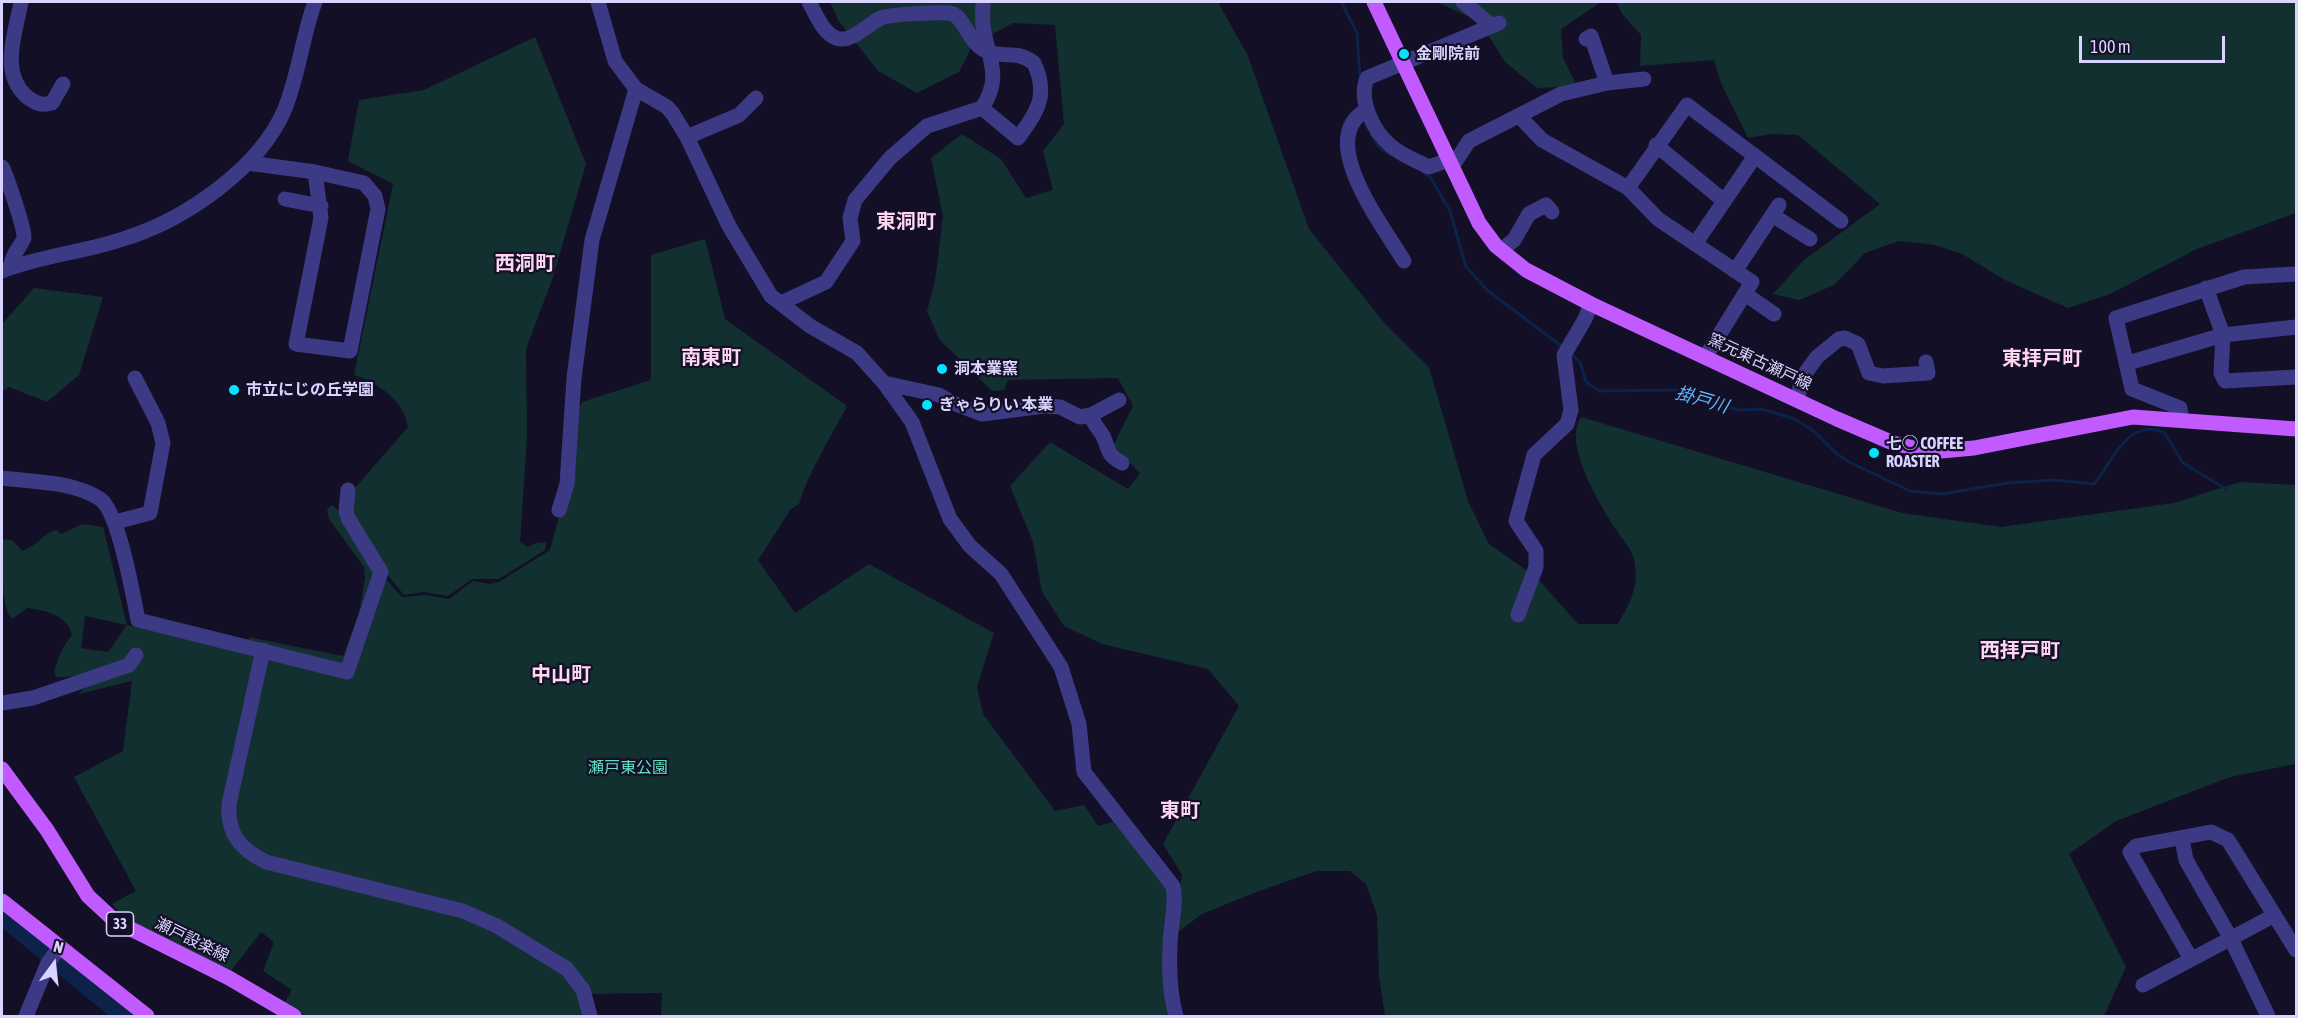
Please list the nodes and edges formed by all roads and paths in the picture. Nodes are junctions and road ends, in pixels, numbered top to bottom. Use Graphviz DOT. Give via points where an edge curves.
graph roads {
  1 [pos="21,2"];
  2 [pos="315,2"];
  3 [pos="598,2"];
  4 [pos="809,2"];
  5 [pos="982,2"];
  6 [pos="1374,2"];
  7 [pos="1463,2"];
  8 [pos="1586,39"];
  9 [pos="991,53"];
  10 [pos="1403,64"];
  11 [pos="1644,79"];
  12 [pos="1607,83"];
  13 [pos="63,84"];
  14 [pos="636,89"];
  15 [pos="756,98"];
  16 [pos="982,108"];
  17 [pos="1363,112"];
  18 [pos="1520,117"];
  19 [pos="687,137"];
  20 [pos="1656,145"];
  21 [pos="1755,156"];
  22 [pos="248,163"];
  23 [pos="1450,164"];
  24 [pos="2,167"];
  25 [pos="315,172"];
  26 [pos="1628,188"];
  27 [pos="285,199"];
  28 [pos="1724,201"];
  29 [pos="321,206"];
  30 [pos="1552,212"];
  31 [pos="1842,221"];
  32 [pos="1810,239"];
  33 [pos="1695,243"];
  34 [pos="1501,250"];
  35 [pos="1404,261"];
  36 [pos="6,269"];
  37 [pos="1736,271"];
  38 [pos="2296,274"];
  39 [pos="2206,288"];
  40 [pos="1745,294"];
  41 [pos="781,303"];
  42 [pos="1591,304"];
  43 [pos="1774,314"];
  44 [pos="2296,327"];
  45 [pos="2223,334"];
  46 [pos="1706,356"];
  47 [pos="1926,362"];
  48 [pos="2128,363"];
  49 [pos="2296,377"];
  50 [pos="135,378"];
  51 [pos="884,382"];
  52 [pos="1119,400"];
  53 [pos="1798,400"];
  54 [pos="1091,415"];
  55 [pos="2182,420"];
  56 [pos="2296,429"];
  57 [pos="1122,463"];
  58 [pos="2,478"];
  59 [pos="348,490"];
  60 [pos="559,510"];
  61 [pos="115,522"];
  62 [pos="1518,615"];
  63 [pos="263,650"];
  64 [pos="136,655"];
  65 [pos="2,703"];
  66 [pos="2,768"];
  67 [pos="2182,839"];
  68 [pos="2,901"];
  69 [pos="2273,916"];
  70 [pos="2230,937"];
  71 [pos="59,948"];
  72 [pos="2296,950"];
  73 [pos="2191,959"];
  74 [pos="2143,985"];
  75 [pos="26,1017"];
  76 [pos="147,1017"];
  77 [pos="294,1017"];
  78 [pos="590,1017"];
  79 [pos="1176,1017"];
  80 [pos="2268,1017"];
  1 -- 13 [label="street" via="7,60 15,87 43,105 52,103"];
  2 -- 22 [label="street" via="284,112"];
  3 -- 14 [label="street" via="615,61"];
  4 -- 9 [label="street" via="824,29 843,39 882,17 951,13 962,20 966,34"];
  5 -- 9 [label="street" via="983,26"];
  6 -- 10 [label="main road, 窯元東古瀬戸線"];
  7 -- 10 [label="street" via="1495,24"];
  8 -- 12 [label="street" via="1591,36"];
  9 -- 16 [label="street" via="994,87"];
  9 -- 16 [label="street" via="1022,54 1034,63 1038,70 1039,107 1018,138"];
  10 -- 17 [label="street" via="1367,78"];
  10 -- 23 [label="main road, 窯元東古瀬戸線"];
  11 -- 12 [label="street"];
  12 -- 18 [label="street" via="1561,94"];
  14 -- 19 [label="street" via="667,107"];
  14 -- 60 [label="street" via="592,240 574,378 567,484"];
  15 -- 19 [label="street" via="739,115"];
  16 -- 41 [label="street" via="927,126 890,158 855,200 850,218 852,241 826,282"];
  17 -- 23 [label="street" via="1391,146 1429,167"];
  17 -- 35 [label="street" via="1346,132 1352,171"];
  18 -- 23 [label="street" via="1469,141"];
  18 -- 26 [label="street" via="1542,140"];
  19 -- 41 [label="street" via="729,225 767,290"];
  20 -- 21 [label="street" via="1687,105"];
  20 -- 26 [label="street"];
  20 -- 28 [label="street"];
  21 -- 28 [label="street"];
  21 -- 31 [label="street"];
  22 -- 25 [label="street"];
  22 -- 36 [label="street" via="191,208 155,226 129,237"];
  23 -- 34 [label="main road, 窯元東古瀬戸線" via="1479,223"];
  24 -- 36 [label="street" via="25,230"];
  25 -- 29 [label="street"];
  25 -- 29 [label="street" via="364,183 378,209 350,351 296,344"];
  26 -- 33 [label="street" via="1658,219"];
  27 -- 29 [label="street"];
  28 -- 33 [label="street"];
  30 -- 34 [label="street" via="1546,205 1529,214 1514,240"];
  32 -- 37 [label="street" via="1775,210"];
  33 -- 37 [label="street"];
  34 -- 42 [label="main road, 窯元東古瀬戸線" via="1526,270"];
  37 -- 40 [label="street" via="1752,282"];
  38 -- 39 [label="street" via="2244,277"];
  39 -- 45 [label="street"];
  39 -- 48 [label="street" via="2116,318"];
  40 -- 43 [label="street"];
  40 -- 46 [label="street"];
  41 -- 51 [label="street" via="810,326 856,353"];
  42 -- 46 [label="main road, 窯元東古瀬戸線"];
  42 -- 62 [label="street" via="1566,351 1572,410 1567,424 1534,455 1516,521 1536,551 1536,567"];
  44 -- 45 [label="street"];
  45 -- 48 [label="street"];
  45 -- 49 [label="street" via="2221,373 2225,381"];
  46 -- 53 [label="main road, 窯元東古瀬戸線"];
  47 -- 53 [label="street" via="1928,373 1869,373 1858,344 1839,339 1817,357 1802,379"];
  48 -- 55 [label="street" via="2132,389 2180,408"];
  50 -- 61 [label="street" via="158,423 163,443 150,513"];
  51 -- 54 [label="street" via="939,395 982,414 1044,406 1060,407 1080,417"];
  51 -- 79 [label="street" via="912,422 950,519 970,546 1001,574 1061,667 1079,724 1084,772 1173,886 1170,947"];
  52 -- 54 [label="street"];
  53 -- 55 [label="main road, 窯元東古瀬戸線" via="1893,443 1930,453 2133,417"];
  54 -- 57 [label="street" via="1106,450"];
  55 -- 56 [label="main road, 窯元東古瀬戸線"];
  58 -- 61 [label="street" via="69,486 101,500"];
  59 -- 63 [label="street" via="348,518 381,572 347,672"];
  61 -- 63 [label="street" via="138,620"];
  63 -- 78 [label="street" via="229,804 230,826 239,844 266,862 463,911 497,926 567,969 583,990"];
  64 -- 65 [label="street" via="129,665 33,698"];
  66 -- 77 [label="main road, 瀬戸設楽線 / 33" via="88,896 115,921 229,978"];
  67 -- 69 [label="street" via="2211,832 2228,840"];
  67 -- 70 [label="street" via="2186,860"];
  67 -- 73 [label="street" via="2136,846 2130,852"];
  68 -- 71 [label="main road"];
  69 -- 70 [label="street"];
  69 -- 72 [label="street"];
  70 -- 73 [label="street"];
  70 -- 80 [label="street"];
  71 -- 75 [label="street" via="48,963"];
  71 -- 76 [label="main road"];
  73 -- 74 [label="street"];
}
